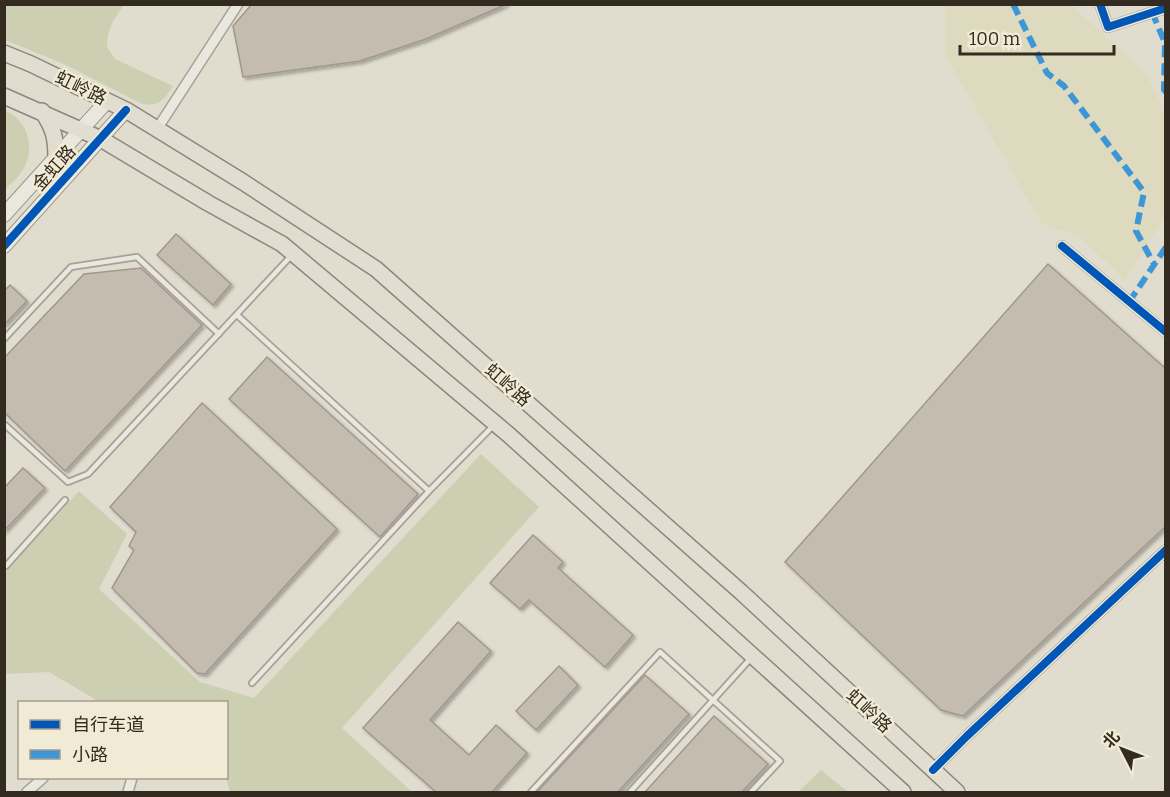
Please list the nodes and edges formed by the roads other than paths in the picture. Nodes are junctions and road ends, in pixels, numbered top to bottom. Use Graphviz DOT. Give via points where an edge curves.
graph roads {
  1 [pos="238,4"];
  2 [pos="1100,4"];
  3 [pos="1166,8"];
  4 [pos="4,53"];
  5 [pos="4,96"];
  6 [pos="107,101"];
  7 [pos="126,110"];
  8 [pos="42,111"];
  9 [pos="82,129"];
  10 [pos="157,129"];
  11 [pos="102,139"];
  12 [pos="56,159"];
  13 [pos="4,215"];
  14 [pos="4,246"];
  15 [pos="1062,246"];
  16 [pos="293,254"];
  17 [pos="237,315"];
  18 [pos="1166,332"];
  19 [pos="219,334"];
  20 [pos="4,339"];
  21 [pos="496,423"];
  22 [pos="4,424"];
  23 [pos="429,492"];
  24 [pos="65,500"];
  25 [pos="1166,550"];
  26 [pos="4,565"];
  27 [pos="753,656"];
  28 [pos="252,683"];
  29 [pos="713,700"];
  30 [pos="933,770"];
  31 [pos="41,779"];
  32 [pos="632,790"];
  33 [pos="27,792"];
  34 [pos="531,792"];
  35 [pos="639,792"];
  36 [pos="751,792"];
  37 [pos="903,792"];
  38 [pos="957,792"];
  1 -- 10 [label="street"];
  2 -- 3 [label="street" via="1108,27"];
  4 -- 6 [label="main road, 虹岭路"];
  5 -- 8 [label="main road, 虹岭路"];
  6 -- 7 [label="main road, 虹岭路"];
  6 -- 9 [label="street, 金虹路"];
  7 -- 10 [label="main road, 虹岭路"];
  7 -- 11 [label="street, 金虹路"];
  8 -- 9 [label="main road, 虹岭路"];
  8 -- 12 [label="main road" via="52,125"];
  9 -- 11 [label="main road, 虹岭路"];
  9 -- 12 [label="street, 金虹路"];
  10 -- 30 [label="main road, 虹岭路" via="376,269 741,592"];
  11 -- 14 [label="street, 金虹路"];
  11 -- 16 [label="main road, 虹岭路"];
  12 -- 13 [label="street, 金虹路"];
  15 -- 18 [label="street"];
  16 -- 17 [label="lane"];
  16 -- 21 [label="main road, 虹岭路"];
  17 -- 19 [label="lane"];
  17 -- 23 [label="lane"];
  19 -- 20 [label="lane" via="138,257 71,267"];
  19 -- 22 [label="lane" via="88,474 68,482"];
  21 -- 23 [label="lane"];
  21 -- 27 [label="main road, 虹岭路"];
  23 -- 28 [label="lane"];
  24 -- 26 [label="lane"];
  25 -- 30 [label="street"];
  27 -- 29 [label="lane"];
  27 -- 37 [label="main road, 虹岭路"];
  29 -- 32 [label="lane"];
  29 -- 34 [label="lane" via="660,652"];
  29 -- 36 [label="lane" via="780,761"];
  30 -- 38 [label="main road, 虹岭路"];
  31 -- 33 [label="street"];
  32 -- 35 [label="lane"];
}
